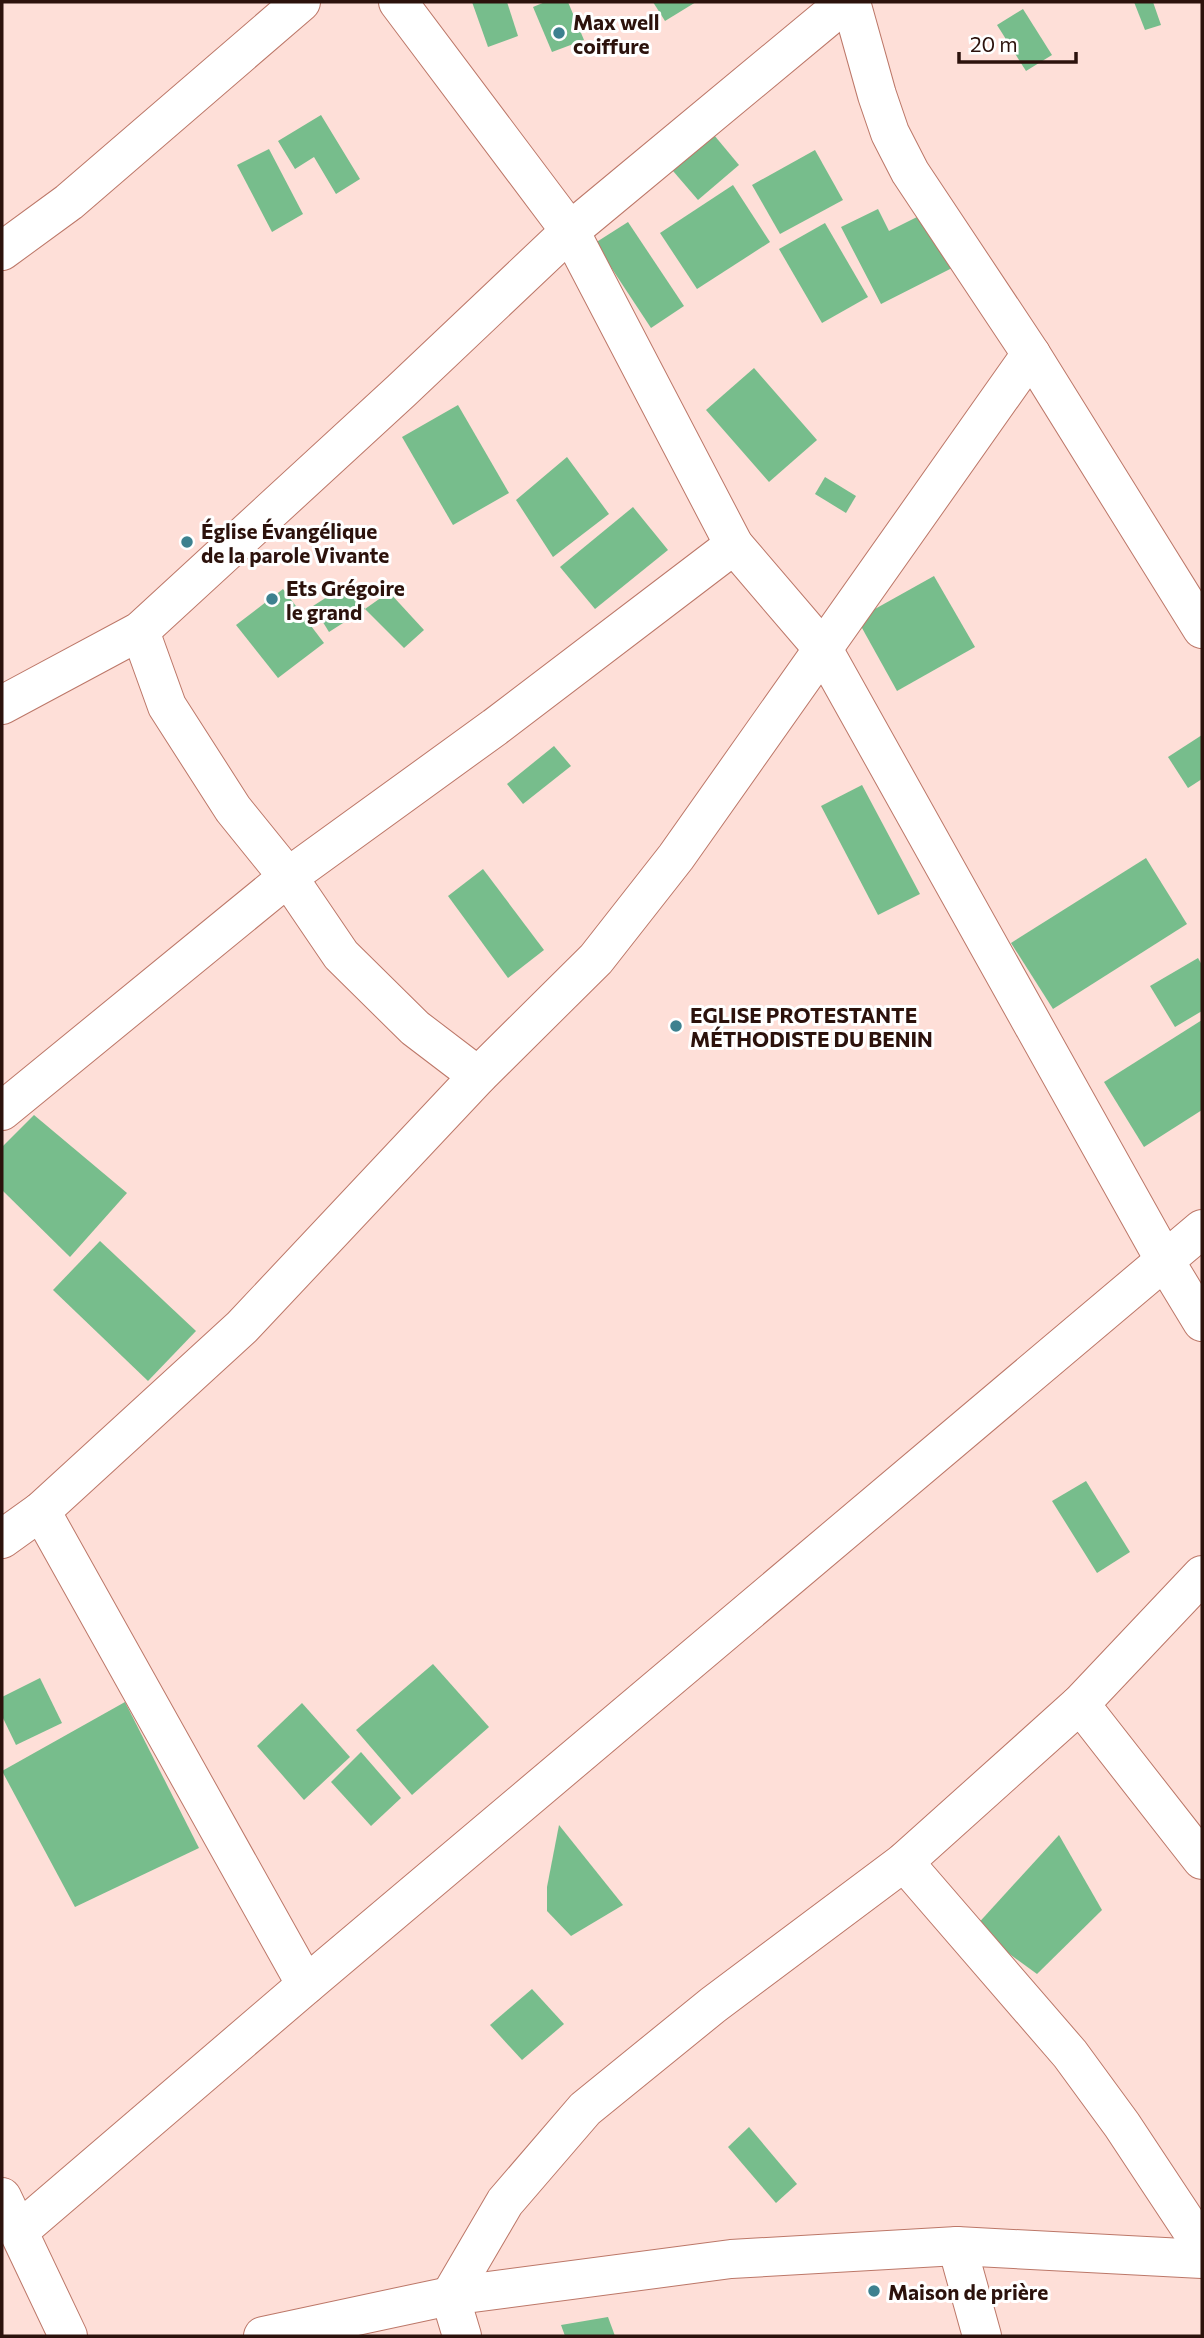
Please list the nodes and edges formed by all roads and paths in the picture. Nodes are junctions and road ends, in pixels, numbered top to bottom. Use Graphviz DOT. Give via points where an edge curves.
graph roads {
  1 [pos="301,2"];
  2 [pos="398,2"];
  3 [pos="846,2"];
  4 [pos="851,2"];
  5 [pos="570,231"];
  6 [pos="2,251"];
  7 [pos="1031,355"];
  8 [pos="734,545"];
  9 [pos="1202,629"];
  10 [pos="140,631"];
  11 [pos="823,649"];
  12 [pos="2,705"];
  13 [pos="288,877"];
  14 [pos="478,1076"];
  15 [pos="2,1111"];
  16 [pos="1202,1229"];
  17 [pos="1165,1261"];
  18 [pos="1202,1322"];
  19 [pos="41,1511"];
  20 [pos="2,1539"];
  21 [pos="1202,1575"];
  22 [pos="1080,1704"];
  23 [pos="1202,1860"];
  24 [pos="904,1862"];
  25 [pos="306,1985"];
  26 [pos="2,2197"];
  27 [pos="19,2231"];
  28 [pos="957,2246"];
  29 [pos="1202,2246"];
  30 [pos="1202,2259"];
  31 [pos="450,2296"];
  32 [pos="68,2336"];
  33 [pos="263,2336"];
  34 [pos="462,2336"];
  35 [pos="982,2336"];
  1 -- 6 [label="street" via="69,202"];
  2 -- 5 [label="street"];
  3 -- 5 [label="street"];
  4 -- 7 [label="street" via="890,133 910,172"];
  5 -- 8 [label="street"];
  5 -- 10 [label="street"];
  7 -- 9 [label="street"];
  7 -- 11 [label="street"];
  8 -- 11 [label="street"];
  8 -- 13 [label="street"];
  10 -- 12 [label="street"];
  10 -- 13 [label="street" via="166,706 233,809"];
  11 -- 14 [label="street" via="676,857 596,959"];
  11 -- 17 [label="street"];
  13 -- 14 [label="street" via="341,955 415,1028"];
  13 -- 15 [label="street"];
  14 -- 19 [label="street" via="242,1327"];
  16 -- 17 [label="street"];
  17 -- 18 [label="street"];
  17 -- 25 [label="street"];
  19 -- 20 [label="street"];
  19 -- 25 [label="street"];
  21 -- 22 [label="street"];
  22 -- 23 [label="street"];
  22 -- 24 [label="street"];
  24 -- 29 [label="street" via="1070,2054"];
  24 -- 31 [label="street" via="713,2005 585,2109 505,2202"];
  25 -- 27 [label="street"];
  26 -- 27 [label="street"];
  27 -- 32 [label="street"];
  28 -- 30 [label="street"];
  28 -- 31 [label="street" via="731,2259"];
  28 -- 35 [label="street"];
  31 -- 33 [label="street"];
  31 -- 34 [label="street"];
}
